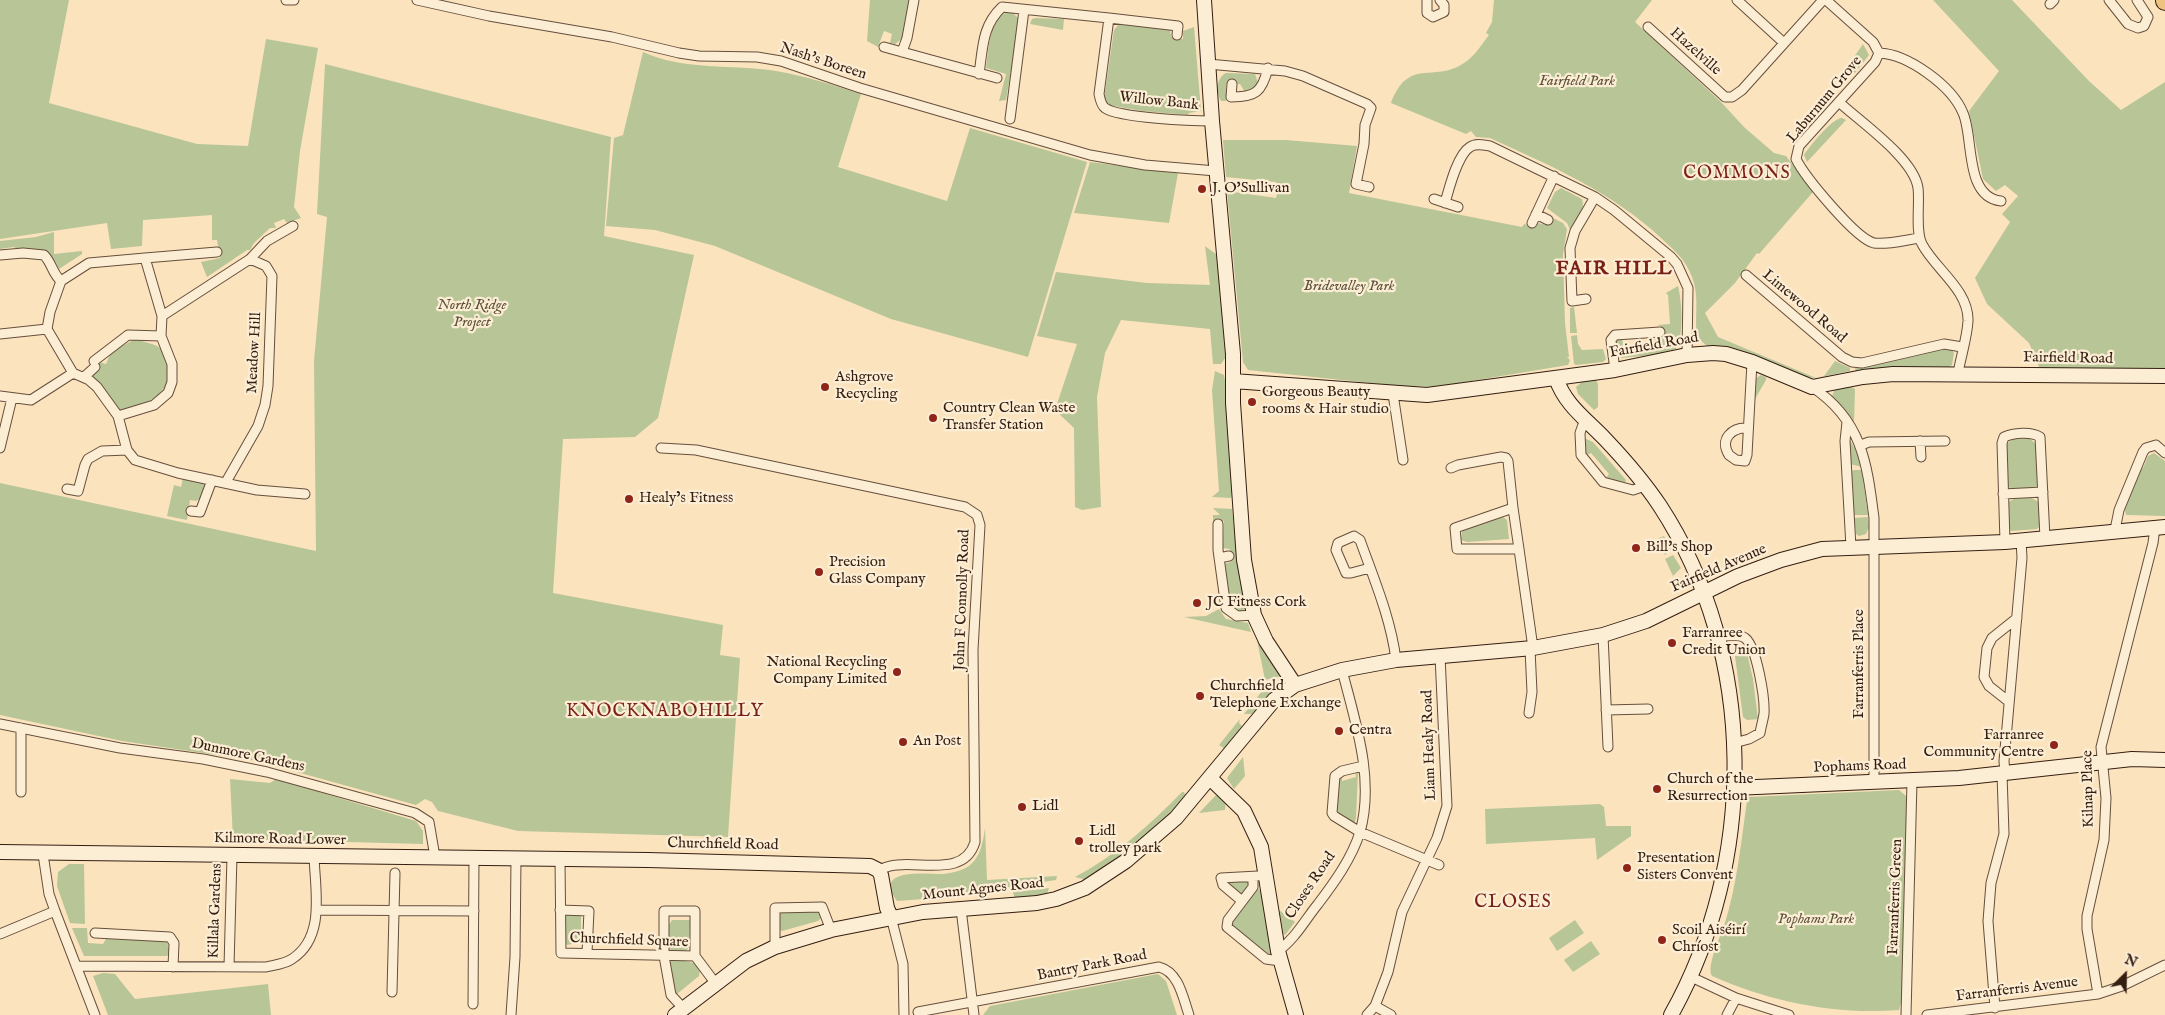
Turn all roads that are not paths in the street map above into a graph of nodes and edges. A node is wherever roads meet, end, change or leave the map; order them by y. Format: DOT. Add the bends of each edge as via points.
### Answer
graph roads {
  1 [pos="286,0"];
  2 [pos="294,0"];
  3 [pos="417,0"];
  4 [pos="914,0"];
  5 [pos="1204,0"];
  6 [pos="1427,0"];
  7 [pos="1440,0"];
  8 [pos="1736,0"];
  9 [pos="1825,0"];
  10 [pos="2109,0"];
  11 [pos="2137,0"];
  12 [pos="1004,3"];
  13 [pos="1024,10"];
  14 [pos="1109,18"];
  15 [pos="1648,27"];
  16 [pos="1177,35"];
  17 [pos="1784,43"];
  18 [pos="884,47"];
  19 [pos="902,52"];
  20 [pos="1879,53"];
  21 [pos="1208,64"];
  22 [pos="1268,68"];
  23 [pos="979,74"];
  24 [pos="997,78"];
  25 [pos="1232,84"];
  26 [pos="1840,103"];
  27 [pos="1010,119"];
  28 [pos="1212,121"];
  29 [pos="1216,171"];
  30 [pos="1554,176"];
  31 [pos="1369,187"];
  32 [pos="1595,197"];
  33 [pos="1434,199"];
  34 [pos="2001,201"];
  35 [pos="1445,203"];
  36 [pos="1458,207"];
  37 [pos="1536,214"];
  38 [pos="1548,220"];
  39 [pos="1532,223"];
  40 [pos="293,226"];
  41 [pos="1920,238"];
  42 [pos="217,252"];
  43 [pos="0,255"];
  44 [pos="145,258"];
  45 [pos="250,259"];
  46 [pos="1746,276"];
  47 [pos="61,281"];
  48 [pos="1586,299"];
  49 [pos="162,316"];
  50 [pos="47,329"];
  51 [pos="1660,332"];
  52 [pos="0,334"];
  53 [pos="161,336"];
  54 [pos="1962,346"];
  55 [pos="1688,355"];
  56 [pos="1752,362"];
  57 [pos="1615,370"];
  58 [pos="73,373"];
  59 [pos="1958,373"];
  60 [pos="2165,376"];
  61 [pos="84,377"];
  62 [pos="1556,378"];
  63 [pos="1233,380"];
  64 [pos="1812,387"];
  65 [pos="1393,394"];
  66 [pos="0,396"];
  67 [pos="12,398"];
  68 [pos="118,416"];
  69 [pos="1585,419"];
  70 [pos="1847,422"];
  71 [pos="1748,428"];
  72 [pos="1945,441"];
  73 [pos="1920,442"];
  74 [pos="1861,445"];
  75 [pos="0,448"];
  76 [pos="661,448"];
  77 [pos="127,450"];
  78 [pos="2165,453"];
  79 [pos="1921,457"];
  80 [pos="1403,460"];
  81 [pos="1451,468"];
  82 [pos="212,480"];
  83 [pos="226,482"];
  84 [pos="1645,486"];
  85 [pos="67,489"];
  86 [pos="2043,492"];
  87 [pos="305,494"];
  88 [pos="2003,494"];
  89 [pos="1513,508"];
  90 [pos="191,511"];
  91 [pos="1218,524"];
  92 [pos="2160,527"];
  93 [pos="2115,530"];
  94 [pos="2045,538"];
  95 [pos="2021,540"];
  96 [pos="2005,542"];
  97 [pos="1874,546"];
  98 [pos="1851,547"];
  99 [pos="1519,550"];
  100 [pos="1229,556"];
  101 [pos="1219,558"];
  102 [pos="1370,568"];
  103 [pos="1702,592"];
  104 [pos="1254,615"];
  105 [pos="2017,618"];
  106 [pos="1603,636"];
  107 [pos="1718,637"];
  108 [pos="1531,648"];
  109 [pos="1440,656"];
  110 [pos="1396,660"];
  111 [pos="1342,670"];
  112 [pos="1295,685"];
  113 [pos="2008,701"];
  114 [pos="1648,709"];
  115 [pos="1606,710"];
  116 [pos="1529,713"];
  117 [pos="0,724"];
  118 [pos="21,728"];
  119 [pos="1734,743"];
  120 [pos="1608,747"];
  121 [pos="2165,760"];
  122 [pos="2102,762"];
  123 [pos="1363,766"];
  124 [pos="2004,774"];
  125 [pos="1210,778"];
  126 [pos="1912,781"];
  127 [pos="1874,782"];
  128 [pos="1734,788"];
  129 [pos="21,792"];
  130 [pos="1360,832"];
  131 [pos="0,852"];
  132 [pos="43,854"];
  133 [pos="232,856"];
  134 [pos="314,856"];
  135 [pos="435,857"];
  136 [pos="474,858"];
  137 [pos="516,858"];
  138 [pos="560,859"];
  139 [pos="1427,859"];
  140 [pos="1439,865"];
  141 [pos="878,870"];
  142 [pos="395,873"];
  143 [pos="1260,876"];
  144 [pos="1242,901"];
  145 [pos="961,908"];
  146 [pos="316,910"];
  147 [pos="560,910"];
  148 [pos="55,911"];
  149 [pos="393,911"];
  150 [pos="474,911"];
  151 [pos="890,917"];
  152 [pos="831,930"];
  153 [pos="94,933"];
  154 [pos="0,934"];
  155 [pos="775,947"];
  156 [pos="587,953"];
  157 [pos="664,956"];
  158 [pos="695,956"];
  159 [pos="1279,956"];
  160 [pos="76,966"];
  161 [pos="173,967"];
  162 [pos="228,967"];
  163 [pos="2164,968"];
  164 [pos="1689,976"];
  165 [pos="716,984"];
  166 [pos="392,992"];
  167 [pos="2098,994"];
  168 [pos="1736,998"];
  169 [pos="973,1003"];
  170 [pos="473,1004"];
  171 [pos="1375,1006"];
  172 [pos="1996,1008"];
  173 [pos="679,1012"];
  174 [pos="918,1012"];
  175 [pos="95,1015"];
  176 [pos="511,1015"];
  177 [pos="904,1015"];
  178 [pos="974,1015"];
  179 [pos="1189,1015"];
  180 [pos="1296,1015"];
  181 [pos="1368,1015"];
  182 [pos="1391,1015"];
  183 [pos="1671,1015"];
  184 [pos="1726,1015"];
  185 [pos="1789,1015"];
  186 [pos="1906,1015"];
  187 [pos="1927,1015"];
  1 -- 2 [label="street"];
  3 -- 29 [label="street, Nash's Boreen" via="489,16 612,36 680,53 757,57 781,62 1090,155 1145,165"];
  4 -- 19 [label="street"];
  5 -- 21 [label="street"];
  6 -- 7 [label="street" via="1427,13 1433,17 1443,13 1444,5"];
  8 -- 17 [label="street"];
  9 -- 17 [label="street"];
  9 -- 20 [label="street" via="1873,42"];
  10 -- 11 [label="street" via="2128,24 2138,28 2144,26 2148,17"];
  12 -- 13 [label="street"];
  12 -- 23 [label="street" via="986,26"];
  13 -- 14 [label="street"];
  13 -- 27 [label="street"];
  14 -- 16 [label="street" via="1178,26"];
  14 -- 28 [label="street, Willow Bank" via="1099,94 1105,108 1189,122"];
  15 -- 17 [label="street, Hazelville" via="1725,97 1732,97 1742,90"];
  18 -- 19 [label="street"];
  19 -- 23 [label="street"];
  20 -- 26 [label="street, Laburnum Grove"];
  20 -- 34 [label="street" via="1889,53 1913,64 1948,92 1964,114 1977,183"];
  21 -- 22 [label="street"];
  21 -- 28 [label="street"];
  22 -- 25 [label="street" via="1259,91 1252,95 1231,97"];
  22 -- 31 [label="street" via="1303,76 1370,106 1364,125 1364,144 1356,184"];
  23 -- 24 [label="street"];
  26 -- 41 [label="street" via="1910,168 1918,187"];
  26 -- 41 [label="street, Laburnum Grove" via="1799,146 1796,154 1799,165 1864,240 1882,244"];
  28 -- 29 [label="street"];
  29 -- 63 [label="street"];
  30 -- 32 [label="street"];
  30 -- 35 [label="street" via="1479,144 1465,153 1452,178"];
  30 -- 37 [label="street"];
  32 -- 48 [label="street" via="1575,232 1570,248 1572,301"];
  32 -- 55 [label="street" via="1677,264 1689,297"];
  33 -- 35 [label="street"];
  35 -- 36 [label="street"];
  37 -- 38 [label="street"];
  37 -- 39 [label="street"];
  40 -- 45 [label="street" via="267,241"];
  41 -- 54 [label="street" via="1966,308 1968,322"];
  42 -- 44 [label="street"];
  43 -- 47 [label="street" via="44,255"];
  44 -- 47 [label="street" via="88,263"];
  44 -- 49 [label="street"];
  45 -- 49 [label="street"];
  45 -- 83 [label="street, Meadow Hill" via="266,266 272,276 266,405 258,426"];
  46 -- 54 [label="street, Limewood Road" via="1852,362 1862,363 1946,344"];
  47 -- 50 [label="street"];
  49 -- 53 [label="street"];
  50 -- 52 [label="street"];
  50 -- 58 [label="street"];
  51 -- 57 [label="street" via="1615,335 1611,340"];
  53 -- 61 [label="street" via="128,335"];
  53 -- 68 [label="street" via="173,367 168,393 154,405"];
  54 -- 59 [label="street"];
  55 -- 56 [label="street, Fairfield Road" via="1721,353"];
  55 -- 57 [label="street, Fairfield Road"];
  56 -- 64 [label="street, Fairfield Road"];
  56 -- 71 [label="street"];
  57 -- 62 [label="street, Fairfield Road"];
  58 -- 61 [label="street"];
  58 -- 67 [label="street" via="31,400"];
  59 -- 60 [label="street, Fairfield Road"];
  59 -- 64 [label="street, Fairfield Road" via="1872,376"];
  61 -- 68 [label="street" via="97,387"];
  62 -- 65 [label="street, Fairfield Road" via="1442,394"];
  62 -- 69 [label="street" via="1566,401"];
  63 -- 65 [label="street, Fairfield Road"];
  63 -- 104 [label="street" via="1244,560"];
  64 -- 70 [label="street, Farranferris Place" via="1830,400"];
  65 -- 80 [label="street"];
  66 -- 67 [label="street"];
  67 -- 75 [label="street"];
  68 -- 77 [label="street"];
  69 -- 84 [label="street"];
  69 -- 84 [label="street" via="1580,433 1581,455 1604,482 1632,490"];
  70 -- 74 [label="street, Farranferris Place"];
  70 -- 98 [label="street"];
  72 -- 73 [label="street"];
  73 -- 74 [label="street" via="1869,442"];
  73 -- 79 [label="street"];
  74 -- 97 [label="street, Farranferris Place" via="1871,492"];
  76 -- 141 [label="street, John F Connolly Road" via="696,450 857,484 965,507 977,515 980,525 974,650 975,842 969,855 958,863 898,864"];
  77 -- 82 [label="street" via="140,462"];
  77 -- 85 [label="street" via="97,453 86,462 78,491"];
  78 -- 93 [label="street" via="2156,445 2143,452 2119,510"];
  81 -- 89 [label="street" via="1506,458"];
  82 -- 83 [label="street"];
  82 -- 90 [label="street" via="200,512"];
  83 -- 87 [label="street" via="261,491"];
  84 -- 103 [label="street" via="1660,506 1692,564"];
  86 -- 88 [label="street"];
  86 -- 88 [label="street" via="2040,436 2010,434 2002,443"];
  86 -- 94 [label="street"];
  88 -- 96 [label="street"];
  89 -- 99 [label="street"];
  89 -- 99 [label="street" via="1455,528 1457,549"];
  91 -- 101 [label="street"];
  92 -- 93 [label="street, Fairfield Avenue"];
  92 -- 122 [label="street, Kilnap Place" via="2153,543 2101,747"];
  93 -- 94 [label="street, Fairfield Avenue"];
  94 -- 95 [label="street, Fairfield Avenue"];
  95 -- 96 [label="street, Fairfield Avenue"];
  95 -- 105 [label="street"];
  96 -- 97 [label="street, Fairfield Avenue"];
  97 -- 98 [label="street, Fairfield Avenue"];
  97 -- 127 [label="street, Farranferris Place"];
  98 -- 103 [label="street, Fairfield Avenue" via="1822,549 1781,560"];
  99 -- 108 [label="street"];
  100 -- 101 [label="street"];
  101 -- 104 [label="street" via="1226,608 1237,616"];
  102 -- 102 [label="street" via="1351,574 1346,572 1336,550 1338,543 1354,536 1359,538"];
  102 -- 110 [label="street" via="1390,625"];
  103 -- 106 [label="street, Fairfield Avenue" via="1646,621"];
  103 -- 107 [label="street"];
  104 -- 112 [label="street" via="1266,641"];
  105 -- 113 [label="street"];
  105 -- 113 [label="street" via="1992,638 1987,648 1984,677 1989,686"];
  106 -- 108 [label="street, Fairfield Avenue"];
  106 -- 115 [label="street"];
  107 -- 119 [label="street" via="1731,705"];
  107 -- 119 [label="street" via="1739,635 1746,639 1752,648 1760,681 1764,714 1760,733"];
  108 -- 109 [label="street, Fairfield Avenue"];
  108 -- 116 [label="street"];
  109 -- 110 [label="street, Fairfield Avenue"];
  109 -- 139 [label="street, Liam Healy Road" via="1447,806 1444,822"];
  110 -- 111 [label="street, Fairfield Avenue"];
  111 -- 112 [label="street, Fairfield Avenue"];
  111 -- 123 [label="street, Closes Road"];
  112 -- 125 [label="street, Mount Agnes Road" via="1263,712"];
  113 -- 124 [label="street"];
  114 -- 115 [label="street"];
  115 -- 120 [label="street"];
  117 -- 118 [label="street, Dunmore Gardens"];
  118 -- 129 [label="street"];
  118 -- 135 [label="street, Dunmore Gardens" via="267,772 415,813 429,822"];
  119 -- 128 [label="street"];
  121 -- 122 [label="street, Pophams Road"];
  122 -- 124 [label="street, Pophams Road"];
  122 -- 167 [label="street, Kilnap Place" via="2106,798 2104,840 2086,930"];
  123 -- 130 [label="street, Closes Road"];
  123 -- 130 [label="street" via="1335,776 1332,813 1340,822"];
  124 -- 126 [label="street, Pophams Road"];
  124 -- 172 [label="street" via="2004,834 1992,883 1988,922"];
  125 -- 143 [label="street" via="1249,818 1261,847"];
  125 -- 145 [label="street, Mount Agnes Road" via="1161,832 1126,861 1085,888 1037,903"];
  126 -- 127 [label="street, Pophams Road"];
  126 -- 186 [label="street, Farranferris Green"];
  127 -- 128 [label="street, Pophams Road"];
  128 -- 164 [label="street" via="1725,867 1707,936"];
  130 -- 139 [label="street"];
  130 -- 159 [label="street, Closes Road" via="1326,893"];
  131 -- 132 [label="street, Kilmore Road Lower"];
  132 -- 133 [label="street, Kilmore Road Lower"];
  132 -- 148 [label="street"];
  133 -- 134 [label="street, Kilmore Road Lower"];
  133 -- 162 [label="street, Killala Gardens"];
  134 -- 135 [label="street, Kilmore Road Lower"];
  134 -- 146 [label="street, Killala Gardens"];
  135 -- 136 [label="street, Kilmore Road Lower"];
  136 -- 137 [label="street, Kilmore Road Lower"];
  136 -- 150 [label="street"];
  137 -- 138 [label="street, Churchfield Road"];
  137 -- 176 [label="street"];
  138 -- 141 [label="street, Churchfield Road" via="804,863 870,866"];
  138 -- 147 [label="street, Churchfield Square"];
  139 -- 140 [label="street"];
  139 -- 171 [label="street, Liam Healy Road" via="1402,912 1388,972"];
  141 -- 151 [label="street"];
  142 -- 149 [label="street"];
  143 -- 144 [label="street"];
  143 -- 144 [label="street" via="1221,878 1222,886"];
  143 -- 159 [label="street"];
  144 -- 159 [label="street" via="1228,920 1228,929 1266,959"];
  145 -- 151 [label="street, Mount Agnes Road"];
  145 -- 169 [label="street"];
  146 -- 149 [label="street"];
  146 -- 162 [label="street, Killala Gardens" via="310,940 292,960 266,967"];
  147 -- 156 [label="street, Churchfield Square" via="561,952"];
  147 -- 156 [label="street" via="589,911"];
  148 -- 154 [label="street"];
  148 -- 160 [label="street"];
  149 -- 150 [label="street"];
  149 -- 166 [label="street"];
  150 -- 170 [label="street"];
  151 -- 152 [label="street, Mount Agnes Road"];
  151 -- 177 [label="street" via="903,964"];
  152 -- 155 [label="street, Mount Agnes Road"];
  152 -- 155 [label="street" via="822,907 775,908"];
  153 -- 161 [label="street" via="170,937 174,943"];
  155 -- 165 [label="street, Mount Agnes Road" via="746,961"];
  156 -- 157 [label="street, Churchfield Square"];
  157 -- 158 [label="street, Churchfield Square"];
  157 -- 158 [label="street" via="664,911 695,911"];
  157 -- 173 [label="street" via="671,995"];
  158 -- 165 [label="street, Churchfield Square"];
  159 -- 180 [label="street"];
  160 -- 161 [label="street, Killala Gardens"];
  160 -- 175 [label="street"];
  161 -- 162 [label="street, Killala Gardens"];
  163 -- 167 [label="street, Farranferris Avenue"];
  164 -- 168 [label="street"];
  164 -- 183 [label="street"];
  165 -- 173 [label="street, Mount Agnes Road"];
  167 -- 172 [label="street, Farranferris Avenue"];
  168 -- 184 [label="street"];
  168 -- 185 [label="street"];
  169 -- 174 [label="street, Bantry Park Road"];
  169 -- 178 [label="street"];
  169 -- 179 [label="street, Bantry Park Road" via="1159,967 1174,977"];
  171 -- 181 [label="street, Liam Healy Road"];
  171 -- 182 [label="street"];
  172 -- 187 [label="street, Farranferris Avenue"];
}
